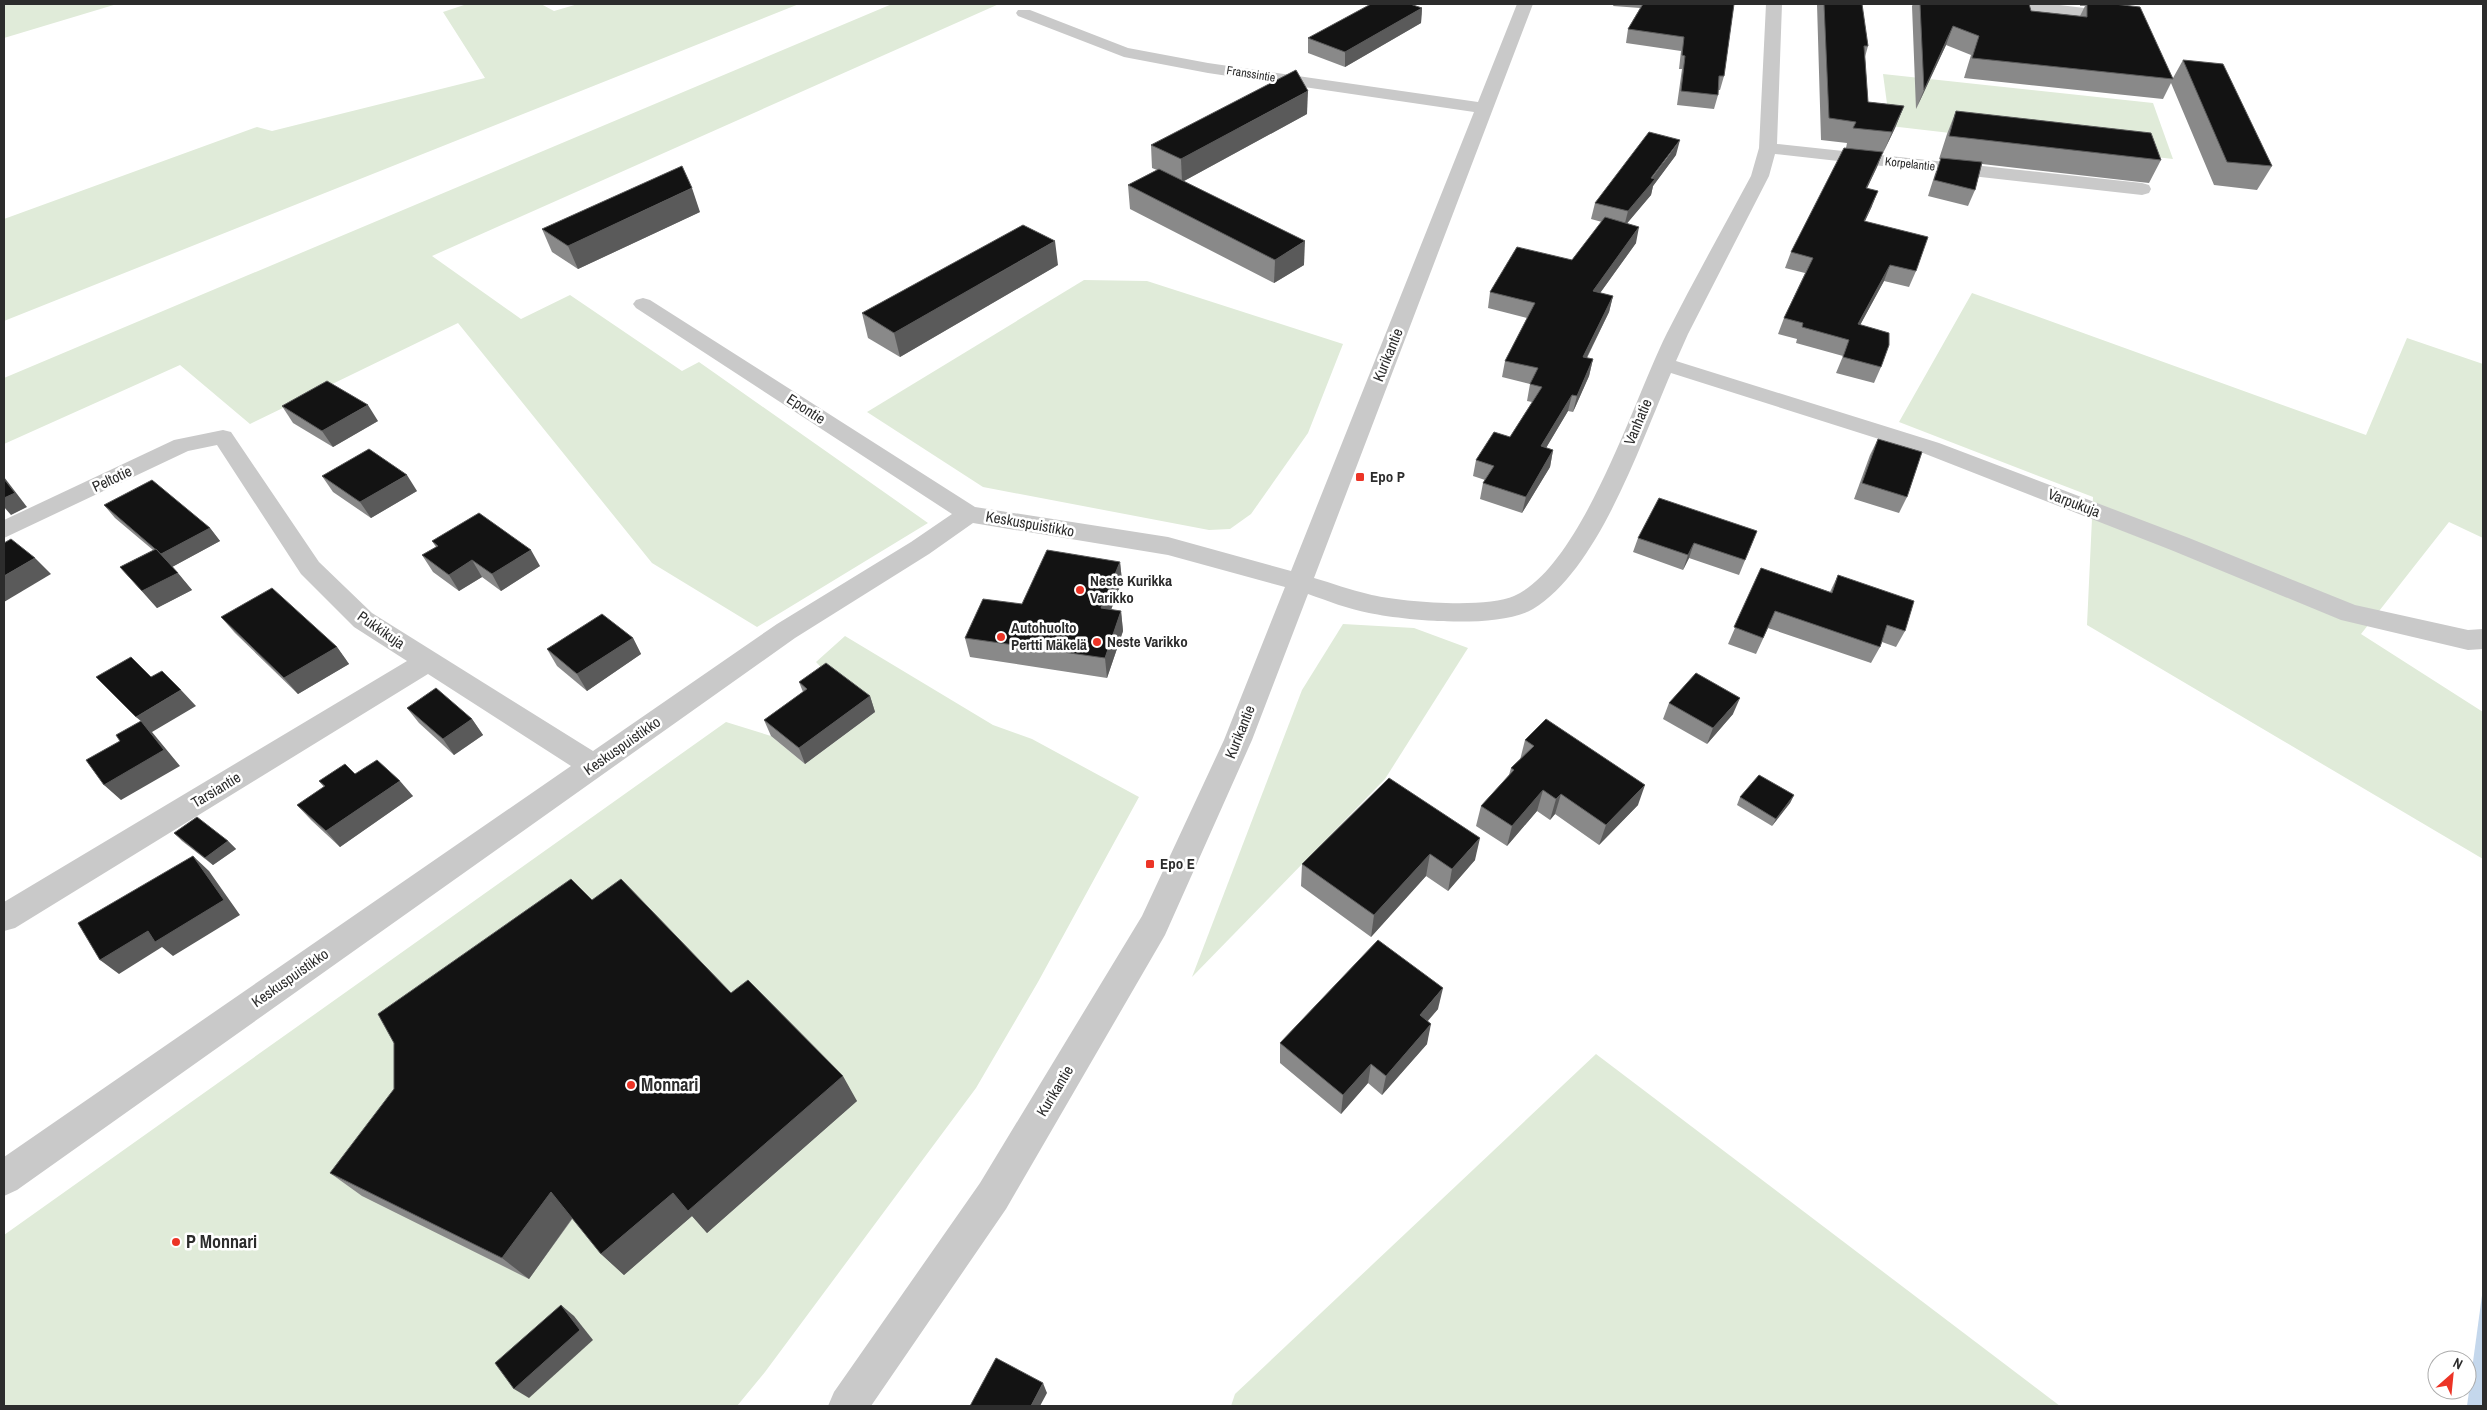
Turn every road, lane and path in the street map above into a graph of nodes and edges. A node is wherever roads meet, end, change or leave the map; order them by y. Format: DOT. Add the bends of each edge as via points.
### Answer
graph roads {
  1 [pos="1525,4"];
  2 [pos="1774,4"];
  3 [pos="2018,4"];
  4 [pos="1024,13"];
  5 [pos="2130,19"];
  6 [pos="1485,108"];
  7 [pos="1768,148"];
  8 [pos="2142,189"];
  9 [pos="643,304"];
  10 [pos="1664,364"];
  11 [pos="223,437"];
  12 [pos="969,514"];
  13 [pos="4,530"];
  14 [pos="1298,582"];
  15 [pos="2483,639"];
  16 [pos="428,661"];
  17 [pos="594,766"];
  18 [pos="4,918"];
  19 [pos="4,1178"];
  20 [pos="848,1406"];
  1 -- 6 [label="street, Kurikantie"];
  2 -- 7 [label="street, Vanhatie"];
  3 -- 5 [label="street"];
  4 -- 6 [label="street, Franssintie" via="1124,52 1208,68"];
  6 -- 14 [label="street, Kurikantie"];
  7 -- 8 [label="street, Korpelantie"];
  7 -- 10 [label="street, Vanhatie" via="1760,176"];
  9 -- 12 [label="street, Epontie"];
  10 -- 14 [label="street, Vanhatie" via="1618,470 1582,542 1551,582 1523,603 1488,613 1434,611 1369,604"];
  10 -- 15 [label="street, Varpukuja" via="1930,448 2350,613 2468,640"];
  11 -- 13 [label="street, Peltotie" via="182,445"];
  11 -- 16 [label="street, Pukkikuja" via="310,568 363,620"];
  12 -- 14 [label="street, Keskuspuistikko" via="1168,546"];
  12 -- 17 [label="street, Keskuspuistikko" via="786,631"];
  14 -- 20 [label="street, Kurikantie" via="1238,740 1154,925 993,1196"];
  16 -- 17 [label="street, Pukkikuja"];
  16 -- 18 [label="street, Tarsiantie"];
  17 -- 19 [label="street, Keskuspuistikko"];
}
